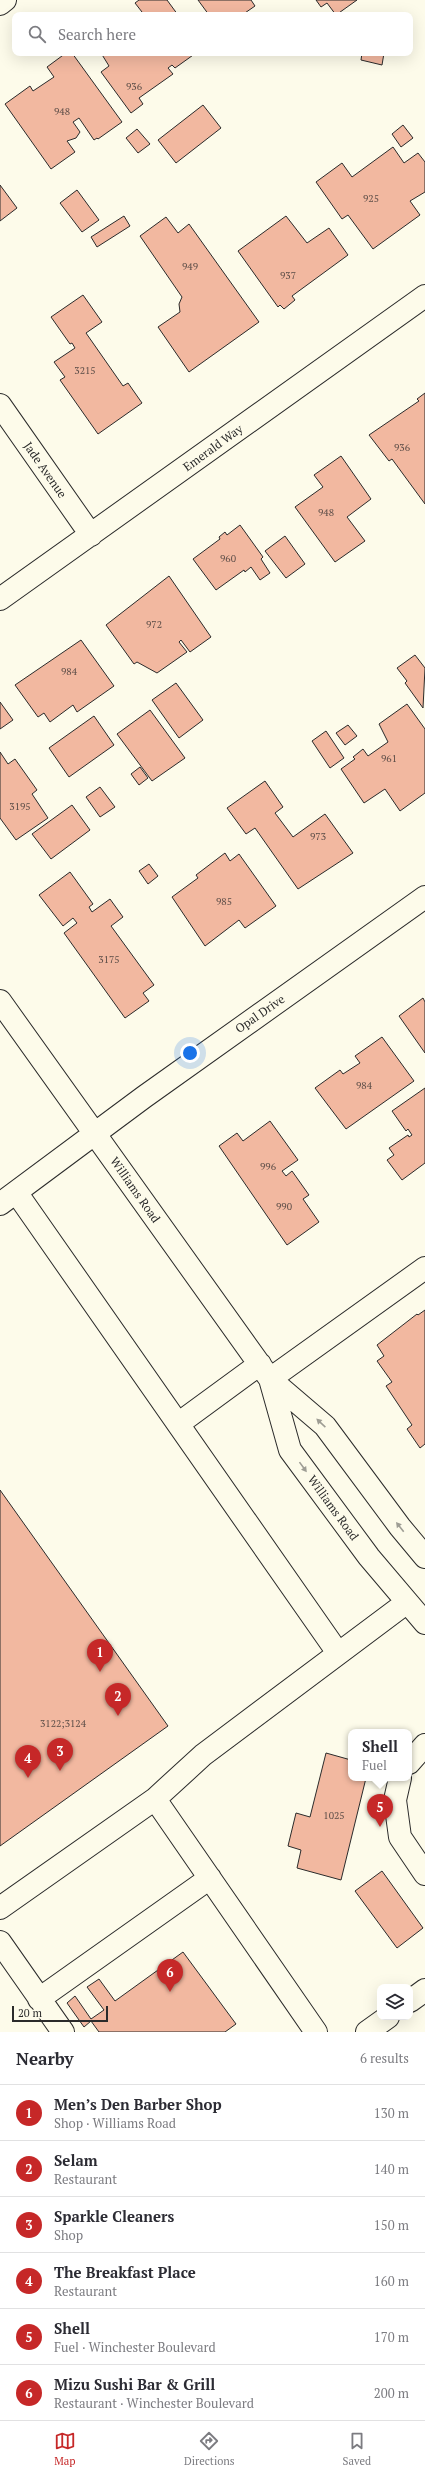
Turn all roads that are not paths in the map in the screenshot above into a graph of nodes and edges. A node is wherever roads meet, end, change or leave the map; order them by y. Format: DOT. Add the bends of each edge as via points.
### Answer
graph roads {
  1 [pos="5,0"];
  2 [pos="0,4"];
  3 [pos="425,296"];
  4 [pos="0,405"];
  5 [pos="91,535"];
  6 [pos="0,599"];
  7 [pos="425,897"];
  8 [pos="0,1001"];
  9 [pos="96,1134"];
  10 [pos="8,1198"];
  11 [pos="425,1268"];
  12 [pos="265,1371"];
  13 [pos="178,1424"];
  14 [pos="425,1557"];
  15 [pos="406,1603"];
  16 [pos="425,1623"];
  17 [pos="338,1653"];
  18 [pos="425,1745"];
  19 [pos="412,1760"];
  20 [pos="399,1781"];
  21 [pos="155,1799"];
  22 [pos="425,1874"];
  23 [pos="210,1878"];
  24 [pos="0,1908"];
  25 [pos="0,1942"];
  26 [pos="425,1990"];
  27 [pos="39,1999"];
  28 [pos="413,1999"];
  29 [pos="384,2020"];
  30 [pos="62,2032"];
  31 [pos="316,2032"];
  32 [pos="367,2032"];
  1 -- 2 [label="street"];
  3 -- 5 [label="street, Emerald Way"];
  4 -- 5 [label="street, Jade Avenue"];
  5 -- 6 [label="street, Emerald Way"];
  7 -- 9 [label="street, Opal Drive"];
  8 -- 9 [label="street, Williams Road"];
  9 -- 10 [label="street, Opal Drive"];
  9 -- 12 [label="street, Williams Road"];
  10 -- 13 [label="street"];
  11 -- 12 [label="street"];
  12 -- 13 [label="street"];
  14 -- 12 [label="street, Williams Road, one-way" via="325,1426"];
  12 -- 15 [label="street, Williams Road, one-way" via="290,1450"];
  13 -- 17 [label="street"];
  15 -- 16 [label="street, Williams Road"];
  15 -- 17 [label="street"];
  17 -- 21 [label="street" via="203,1755"];
  18 -- 19 [label="street"];
  20 -- 22 [label="street" via="394,1800 400,1837"];
  21 -- 23 [label="street"];
  21 -- 24 [label="street"];
  23 -- 27 [label="street"];
  23 -- 31 [label="street"];
  25 -- 27 [label="street"];
  26 -- 28 [label="street"];
  27 -- 30 [label="street"];
  29 -- 32 [label="street"];
}
